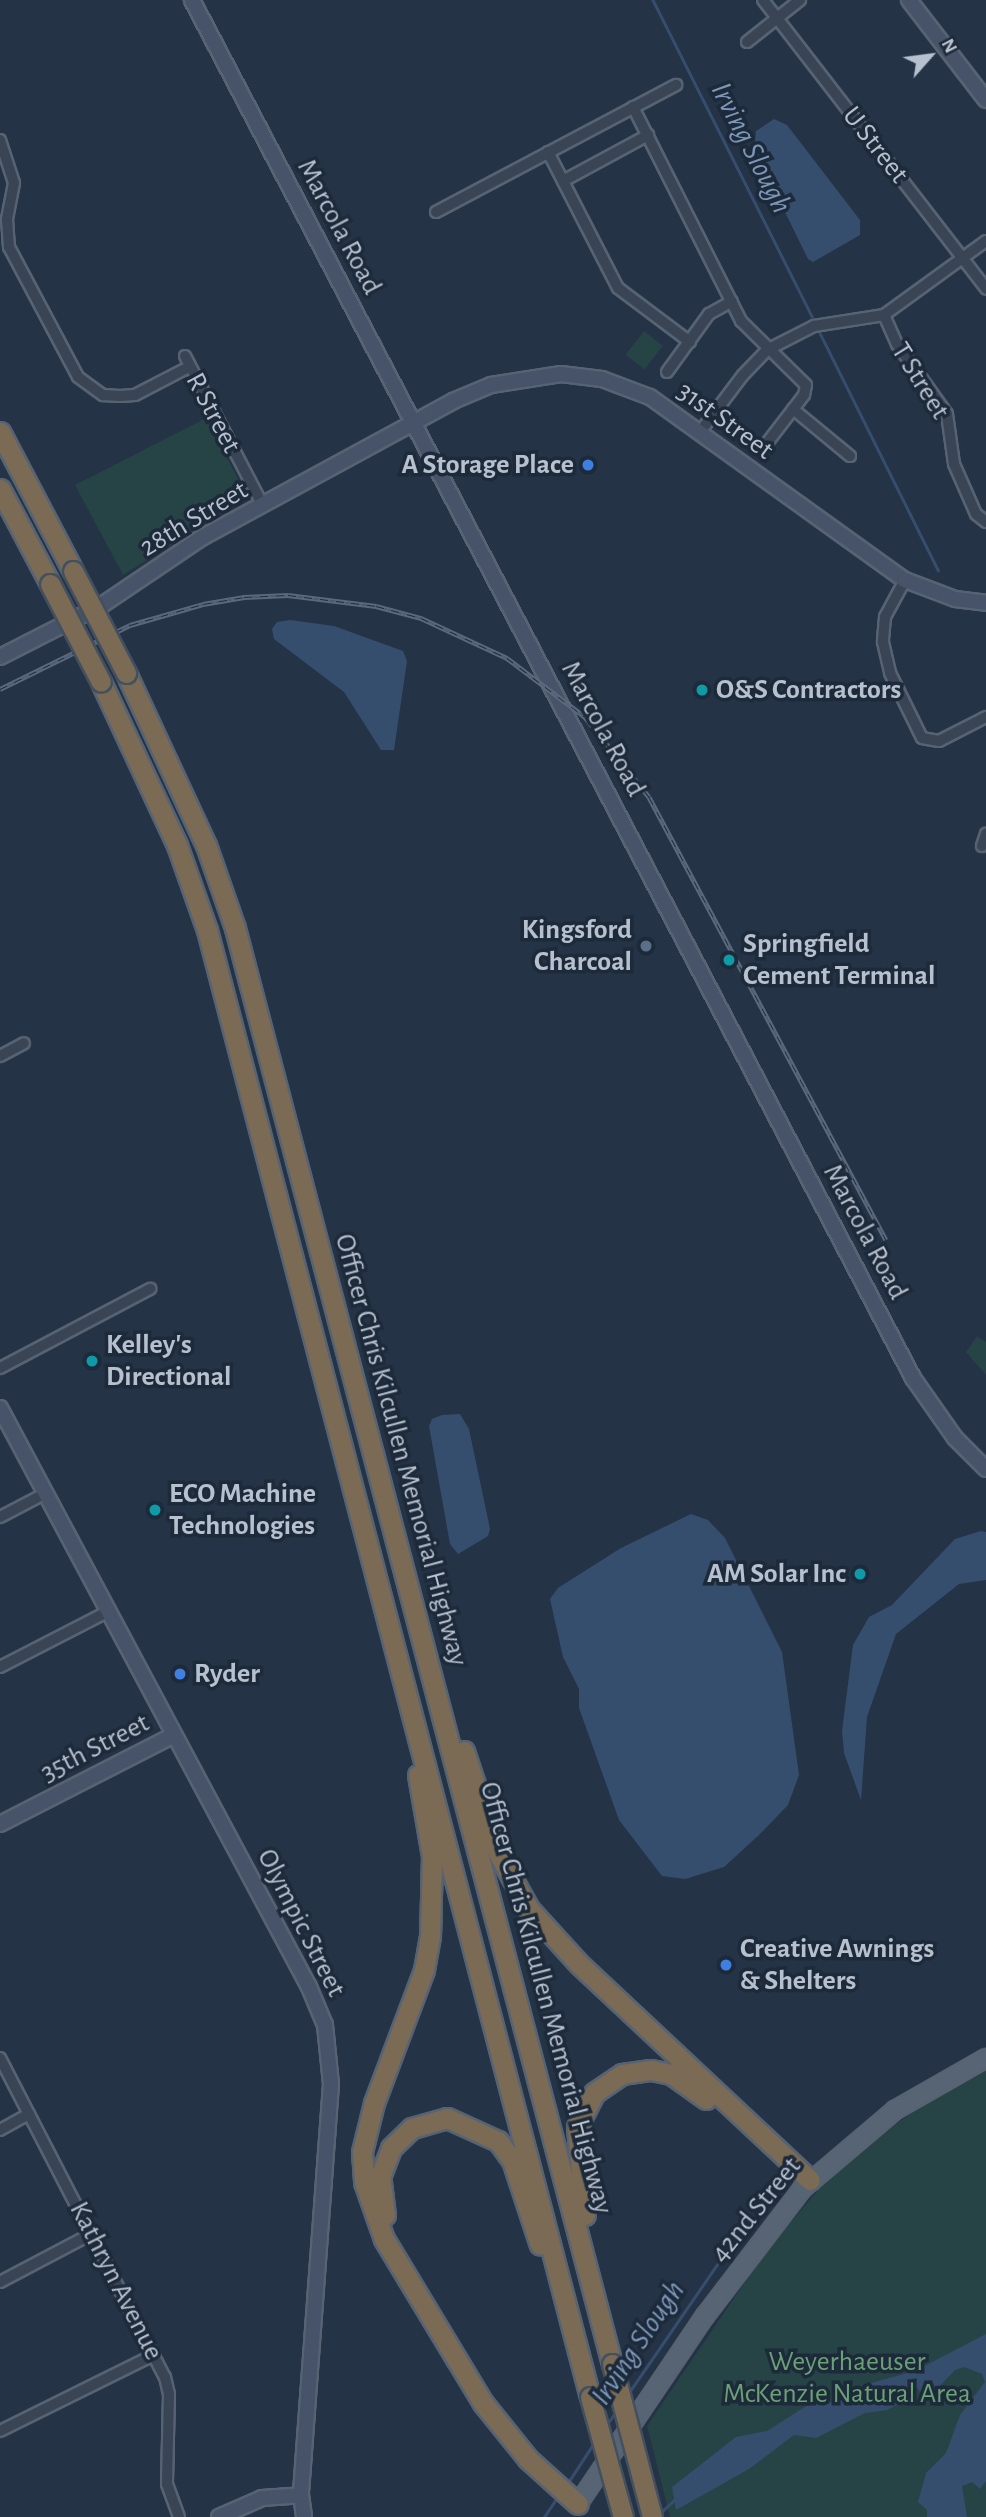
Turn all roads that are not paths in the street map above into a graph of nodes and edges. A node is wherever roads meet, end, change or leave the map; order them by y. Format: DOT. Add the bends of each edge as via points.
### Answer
graph roads {
  1 [pos="192,0"];
  2 [pos="763,0"];
  3 [pos="800,0"];
  4 [pos="909,0"];
  5 [pos="777,18"];
  6 [pos="747,42"];
  7 [pos="676,85"];
  8 [pos="986,100"];
  9 [pos="633,107"];
  10 [pos="648,135"];
  11 [pos="0,139"];
  12 [pos="548,152"];
  13 [pos="563,181"];
  14 [pos="436,212"];
  15 [pos="986,241"];
  16 [pos="963,260"];
  17 [pos="986,289"];
  18 [pos="732,302"];
  19 [pos="884,315"];
  20 [pos="690,342"];
  21 [pos="768,350"];
  22 [pos="667,372"];
  23 [pos="793,409"];
  24 [pos="414,422"];
  25 [pos="0,432"];
  26 [pos="700,432"];
  27 [pos="764,447"];
  28 [pos="850,456"];
  29 [pos="0,489"];
  30 [pos="262,506"];
  31 [pos="986,522"];
  32 [pos="905,580"];
  33 [pos="986,603"];
  34 [pos="0,657"];
  35 [pos="986,717"];
  36 [pos="986,834"];
  37 [pos="982,846"];
  38 [pos="24,1043"];
  39 [pos="0,1056"];
  40 [pos="150,1289"];
  41 [pos="0,1368"];
  42 [pos="0,1408"];
  43 [pos="986,1469"];
  44 [pos="46,1493"];
  45 [pos="0,1517"];
  46 [pos="412,1602"];
  47 [pos="108,1611"];
  48 [pos="396,1646"];
  49 [pos="0,1667"];
  50 [pos="174,1735"];
  51 [pos="0,1824"];
  52 [pos="0,2058"];
  53 [pos="986,2058"];
  54 [pos="29,2114"];
  55 [pos="0,2130"];
  56 [pos="806,2185"];
  57 [pos="91,2234"];
  58 [pos="402,2266"];
  59 [pos="0,2282"];
  60 [pos="597,2302"];
  61 [pos="154,2354"];
  62 [pos="581,2364"];
  63 [pos="0,2431"];
  64 [pos="301,2495"];
  65 [pos="574,2510"];
  66 [pos="179,2517"];
  67 [pos="219,2517"];
  68 [pos="304,2517"];
  69 [pos="623,2517"];
  70 [pos="652,2517"];
  1 -- 24 [label="main road, Marcola Road"];
  2 -- 5 [label="street, U Street"];
  3 -- 5 [label="street"];
  4 -- 8 [label="main road"];
  5 -- 6 [label="street"];
  5 -- 16 [label="street, U Street"];
  7 -- 9 [label="street"];
  9 -- 10 [label="street"];
  9 -- 12 [label="street"];
  10 -- 13 [label="street"];
  10 -- 18 [label="street"];
  11 -- 30 [label="street, R Street" via="13,183 7,219 9,247 78,377 103,395 135,395 187,362"];
  12 -- 13 [label="street"];
  12 -- 14 [label="street"];
  13 -- 20 [label="street" via="618,288"];
  15 -- 16 [label="street"];
  16 -- 17 [label="street, U Street"];
  16 -- 19 [label="street"];
  18 -- 20 [label="street" via="709,314"];
  18 -- 21 [label="street" via="741,321"];
  19 -- 21 [label="street" via="814,326"];
  19 -- 31 [label="street, T Street" via="897,344 947,414 954,464 976,514"];
  20 -- 22 [label="street"];
  21 -- 23 [label="street" via="806,386"];
  21 -- 26 [label="street" via="743,374"];
  23 -- 27 [label="street"];
  23 -- 28 [label="street"];
  24 -- 26 [label="main road, 31st Street" via="491,385 561,374 603,379 650,397"];
  24 -- 30 [label="main road, 28th Street"];
  24 -- 43 [label="main road, Marcola Road" via="913,1378 955,1438"];
  25 -- 46 [label="highway, Officer Chris Kilcullen Memorial Highway, bridge" via="126,673 200,832 235,928"];
  26 -- 32 [label="main road, 31st Street"];
  29 -- 48 [label="highway, Officer Chris Kilcullen Memorial Highway, bridge" via="101,682 177,845 207,930"];
  30 -- 34 [label="main road, 28th Street" via="191,544 102,605"];
  32 -- 33 [label="main road, 31st Street" via="955,599"];
  32 -- 35 [label="street" via="885,617 883,642 902,698 927,742 939,741"];
  36 -- 37 [label="street"];
  38 -- 39 [label="street"];
  40 -- 41 [label="street"];
  42 -- 44 [label="main road, Olympic Street"];
  44 -- 45 [label="street"];
  44 -- 47 [label="main road, Olympic Street"];
  46 -- 56 [label="highway" via="498,1853 529,1909 579,1964"];
  46 -- 60 [label="highway, Officer Chris Kilcullen Memorial Highway"];
  47 -- 49 [label="street"];
  47 -- 50 [label="main road, Olympic Street"];
  48 -- 58 [label="highway" via="432,1856 433,1904 424,1970 374,2103 362,2152 373,2216"];
  48 -- 62 [label="highway, Officer Chris Kilcullen Memorial Highway"];
  50 -- 51 [label="main road, 35th Street"];
  50 -- 64 [label="main road, Olympic Street" via="309,1987 330,2046"];
  52 -- 54 [label="street, Kathryn Avenue"];
  53 -- 56 [label="main road, 42nd Street" via="895,2110"];
  54 -- 55 [label="street"];
  54 -- 57 [label="street, Kathryn Avenue"];
  56 -- 60 [label="highway" via="691,2085 652,2070 608,2081 594,2093 577,2127 576,2153"];
  56 -- 65 [label="main road, 42nd Street" via="705,2316"];
  57 -- 59 [label="street"];
  57 -- 61 [label="street, Kathryn Avenue"];
  58 -- 62 [label="highway" via="380,2195 384,2162 412,2128 431,2120 447,2118 475,2126 498,2141 512,2160"];
  58 -- 65 [label="highway" via="504,2432"];
  60 -- 70 [label="highway, Officer Chris Kilcullen Memorial Highway, bridge"];
  61 -- 63 [label="street"];
  61 -- 66 [label="street, Kathryn Avenue" via="169,2394 167,2484"];
  62 -- 69 [label="highway, Officer Chris Kilcullen Memorial Highway, bridge"];
  64 -- 67 [label="main road" via="262,2498"];
  64 -- 68 [label="main road, Olympic Street"];
}
